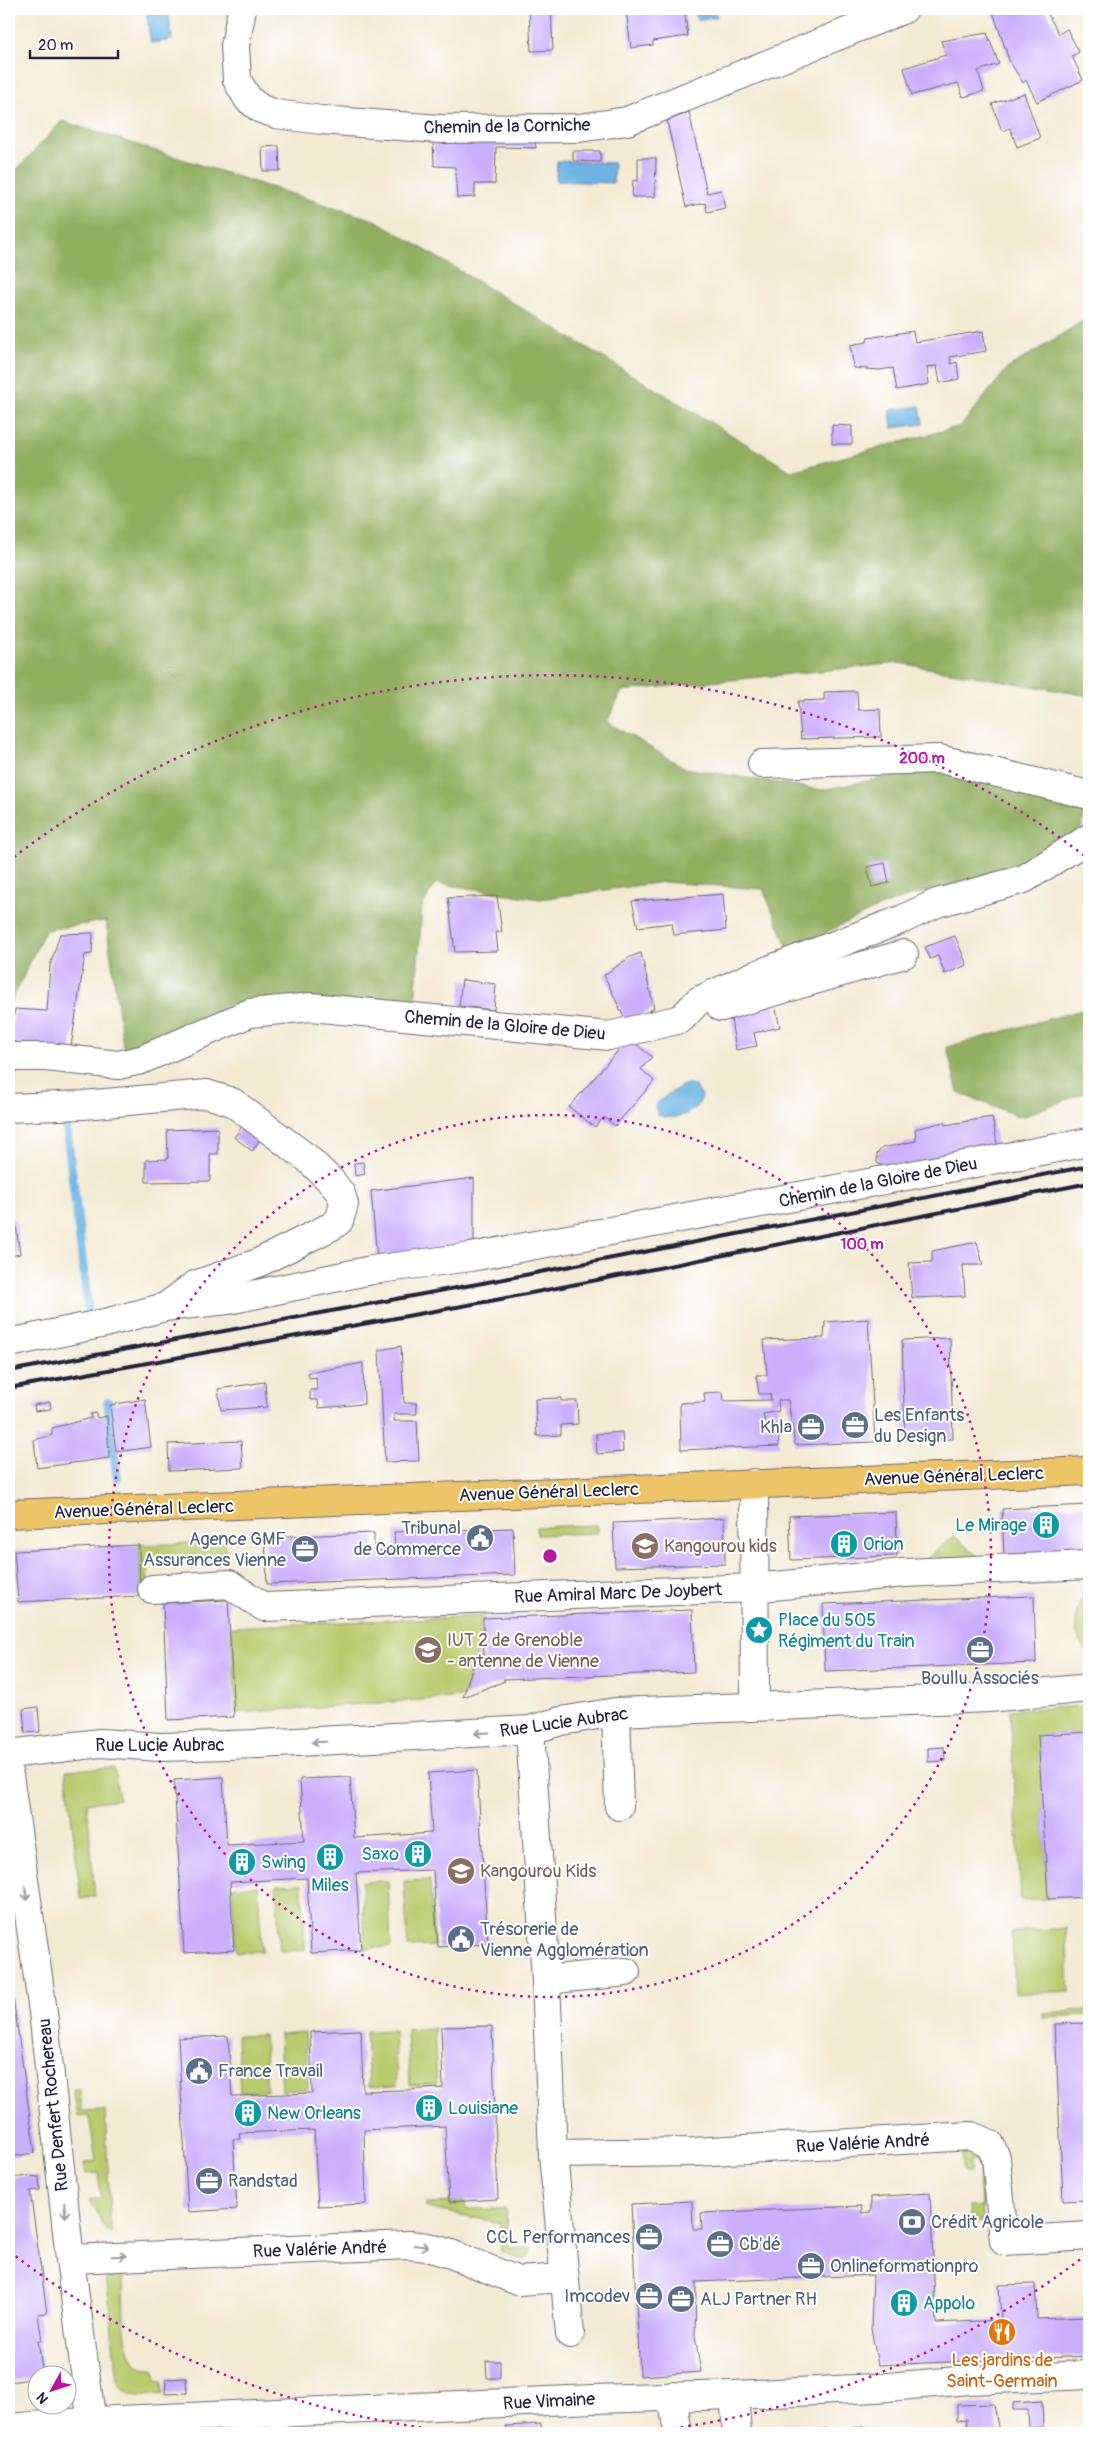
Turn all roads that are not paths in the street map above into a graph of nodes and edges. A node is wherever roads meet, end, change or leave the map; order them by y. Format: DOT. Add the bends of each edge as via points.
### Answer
graph roads {
  1 [pos="242,9"];
  2 [pos="904,9"];
  3 [pos="762,764"];
  4 [pos="1089,795"];
  5 [pos="1089,838"];
  6 [pos="904,954"];
  7 [pos="681,1019"];
  8 [pos="9,1057"];
  9 [pos="9,1108"];
  10 [pos="1089,1142"];
  11 [pos="165,1307"];
  12 [pos="9,1343"];
  13 [pos="1089,1472"];
  14 [pos="754,1483"];
  15 [pos="9,1514"];
  16 [pos="1089,1565"];
  17 [pos="152,1588"];
  18 [pos="754,1588"];
  19 [pos="1089,1688"];
  20 [pos="755,1706"];
  21 [pos="616,1712"];
  22 [pos="530,1730"];
  23 [pos="9,1754"];
  24 [pos="9,1775"];
  25 [pos="619,1806"];
  26 [pos="626,1972"];
  27 [pos="546,1980"];
  28 [pos="553,2154"];
  29 [pos="1088,2238"];
  30 [pos="70,2259"];
  31 [pos="564,2278"];
  32 [pos="570,2334"];
  33 [pos="1089,2375"];
  34 [pos="734,2395"];
  35 [pos="672,2396"];
  36 [pos="376,2422"];
  37 [pos="232,2424"];
  38 [pos="98,2427"];
  39 [pos="9,2428"];
  40 [pos="678,2433"];
  41 [pos="737,2433"];
  1 -- 2 [label="street, Chemin de la Corniche" via="235,46 237,80 248,99 261,109 322,120 439,129 580,128 627,121"];
  3 -- 4 [label="street" via="940,759"];
  5 -- 7 [label="street" via="1024,879 937,903 753,976 698,1001"];
  6 -- 7 [label="street, Chemin de la Gloire de Dieu"];
  7 -- 8 [label="street, Chemin de la Gloire de Dieu" via="609,1036 311,1006 250,1013 141,1060 118,1065 47,1056"];
  9 -- 11 [label="street, Chemin de la Gloire de Dieu" via="207,1094 232,1102 247,1113 306,1158 341,1194 344,1212 332,1226 258,1263 195,1285"];
  10 -- 11 [label="street, Chemin de la Gloire de Dieu" via="480,1256 372,1270 228,1300"];
  11 -- 12 [label="street, Chemin de la Gloire de Dieu"];
  13 -- 14 [label="main road, Avenue Général Leclerc"];
  14 -- 15 [label="main road, Avenue Général Leclerc"];
  14 -- 18 [label="street"];
  16 -- 18 [label="street, Rue Amiral Marc De Joybert" via="904,1574"];
  17 -- 18 [label="street, Rue Amiral Marc De Joybert" via="229,1584 264,1607"];
  18 -- 20 [label="street"];
  19 -- 20 [label="street, Rue Lucie Aubrac" via="989,1698"];
  20 -- 21 [label="street, Rue Lucie Aubrac"];
  21 -- 22 [label="street, Rue Lucie Aubrac" via="560,1721"];
  21 -- 25 [label="street"];
  22 -- 23 [label="street, Rue Lucie Aubrac, one-way" via="161,1747 127,1737 100,1743 55,1741"];
  22 -- 27 [label="street"];
  24 -- 30 [label="street, Rue Denfert Rochereau, one-way" via="43,2012"];
  26 -- 27 [label="street"];
  27 -- 28 [label="street"];
  28 -- 29 [label="street, Rue Valérie André" via="694,2152 971,2136 990,2144 996,2158 1004,2241"];
  28 -- 31 [label="street"];
  30 -- 31 [label="street, Rue Valérie André, one-way" via="409,2245 426,2246 451,2254 518,2281"];
  30 -- 38 [label="street, Rue Denfert Rochereau" via="90,2409"];
  31 -- 32 [label="street"];
  33 -- 34 [label="street, Rue Vimaine"];
  34 -- 35 [label="street, Rue Vimaine"];
  34 -- 41 [label="street"];
  35 -- 36 [label="street, Rue Vimaine"];
  35 -- 40 [label="street"];
  36 -- 37 [label="street, Rue Vimaine"];
  37 -- 38 [label="street, Rue Vimaine"];
  38 -- 39 [label="street, Rue Vimaine"];
}
